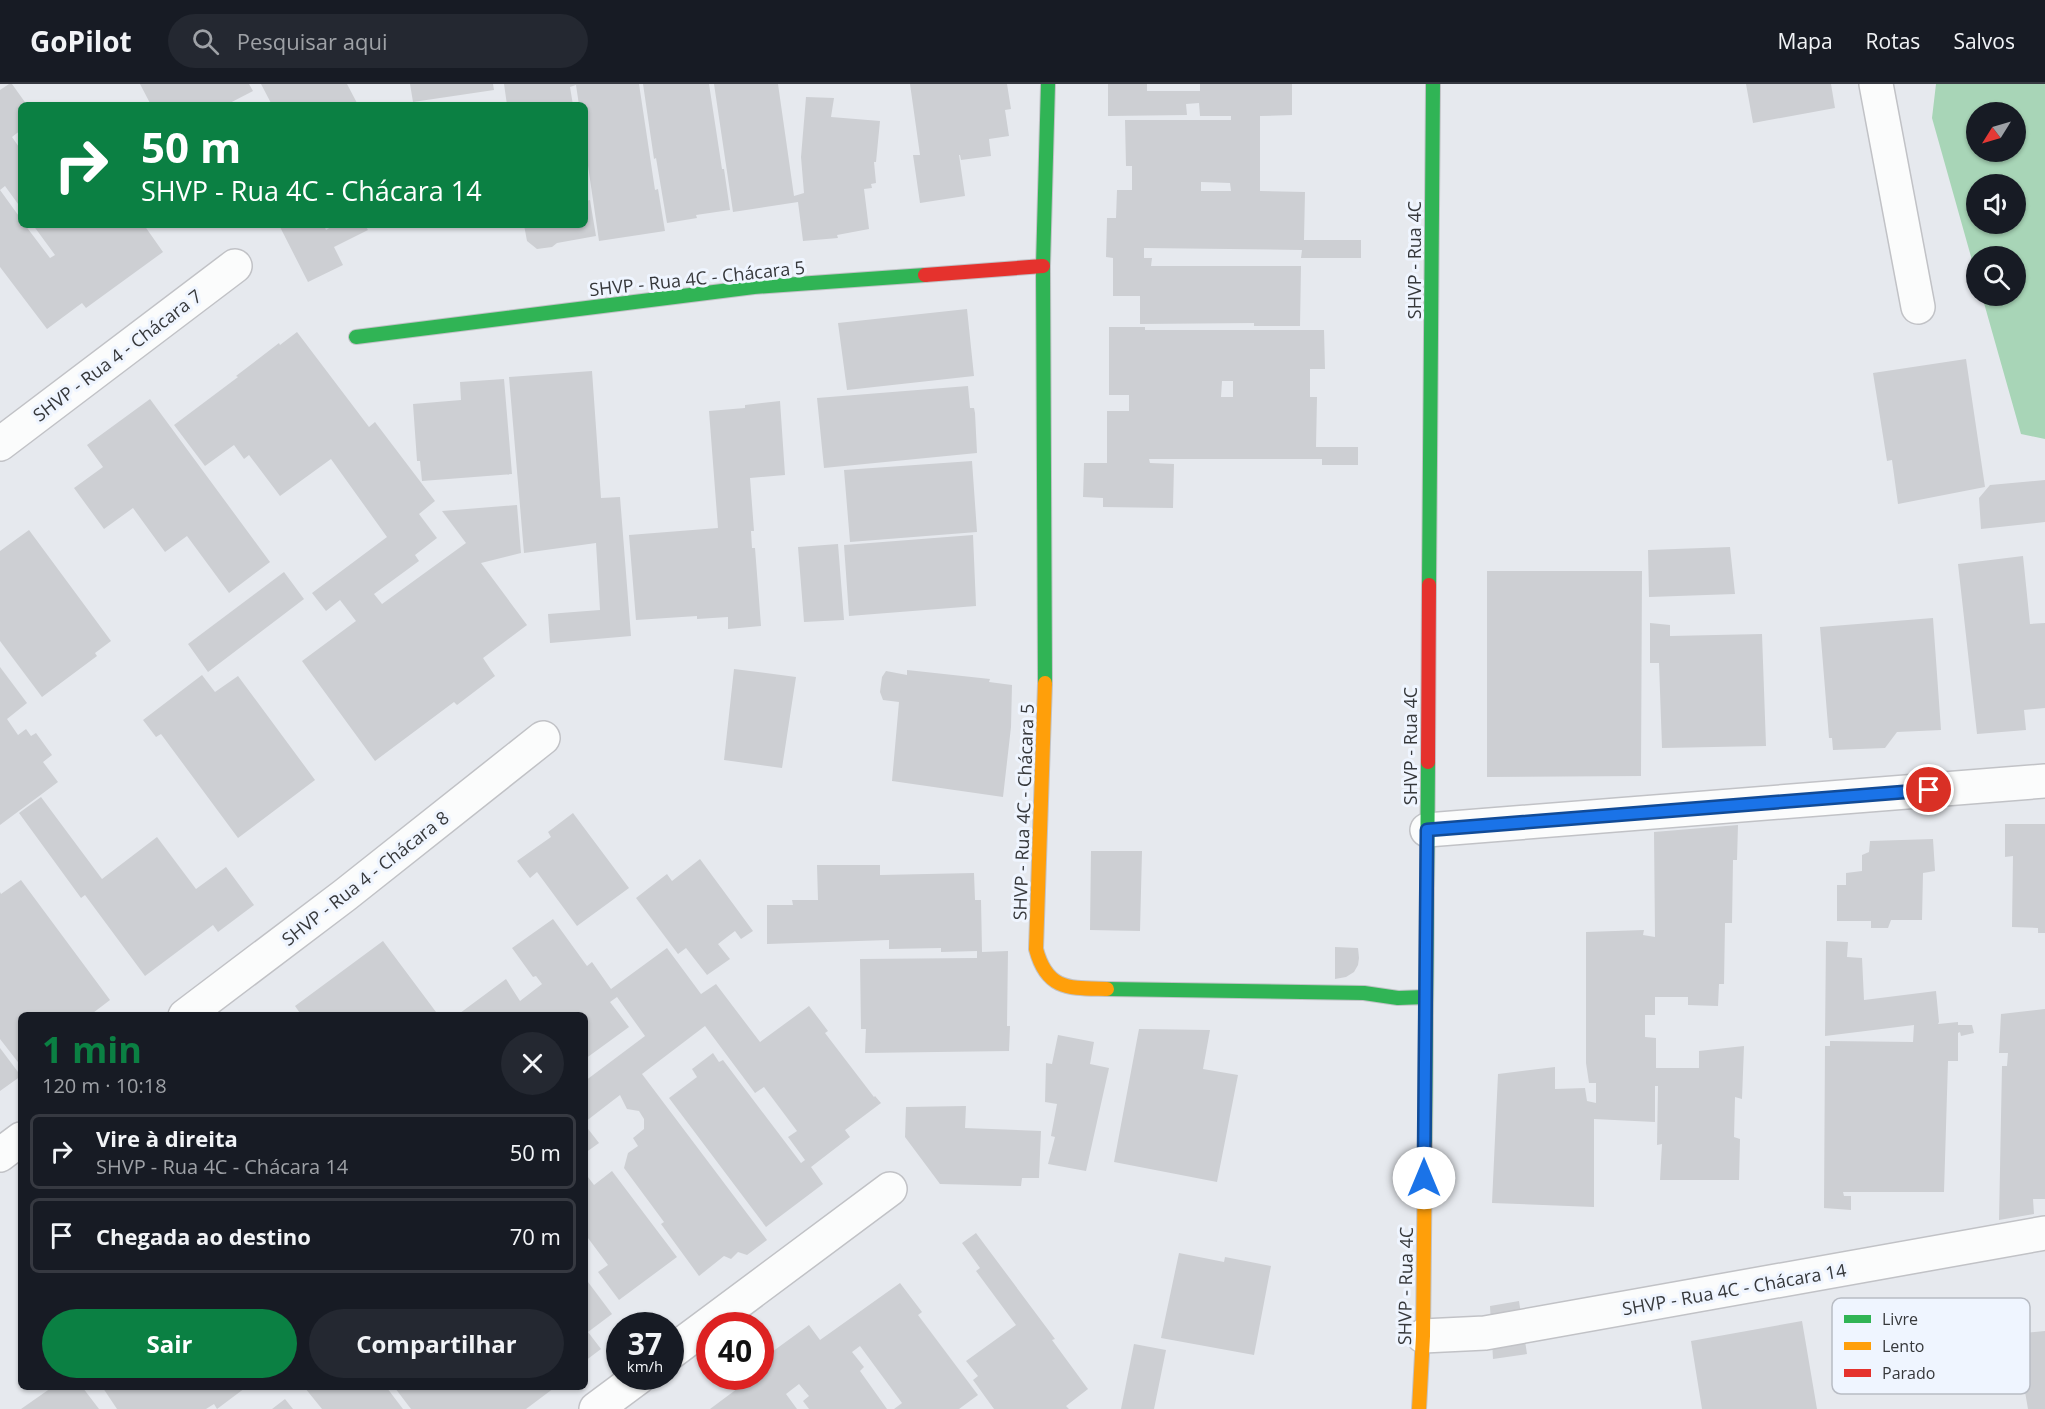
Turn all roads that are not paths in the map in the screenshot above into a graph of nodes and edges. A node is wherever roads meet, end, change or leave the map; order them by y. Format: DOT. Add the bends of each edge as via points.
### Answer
graph roads {
  1 [pos="1048,84"];
  2 [pos="1433,84"];
  3 [pos="1876,84"];
  4 [pos="235,266"];
  5 [pos="1043,266"];
  6 [pos="1918,307"];
  7 [pos="356,337"];
  8 [pos="0,444"];
  9 [pos="543,738"];
  10 [pos="2045,781"];
  11 [pos="1427,830"];
  12 [pos="1425,997"];
  13 [pos="190,1012"];
  14 [pos="18,1141"];
  15 [pos="0,1155"];
  16 [pos="890,1189"];
  17 [pos="2045,1233"];
  18 [pos="1423,1336"];
  19 [pos="684,1343"];
  20 [pos="622,1390"];
  21 [pos="596,1409"];
  22 [pos="1419,1409"];
  1 -- 5 [label="street, SHVP - Rua 4C - Chácara 5"];
  2 -- 11 [label="street, SHVP - Rua 4C"];
  3 -- 6 [label="street"];
  4 -- 8 [label="street, SHVP - Rua 4 - Chácara 7"];
  5 -- 7 [label="street, SHVP - Rua 4C - Chácara 5" via="754,287"];
  5 -- 12 [label="street, SHVP - Rua 4C - Chácara 5" via="1046,644 1036,949 1040,965 1052,981 1076,988"];
  9 -- 13 [label="street, SHVP - Rua 4 - Chácara 8"];
  10 -- 11 [label="street"];
  11 -- 12 [label="street, SHVP - Rua 4C"];
  12 -- 18 [label="street, SHVP - Rua 4C"];
  14 -- 15 [label="street"];
  16 -- 19 [label="street"];
  17 -- 18 [label="street, SHVP - Rua 4C - Chácara 14" via="1485,1333"];
  18 -- 22 [label="street, SHVP - Rua 4C"];
  20 -- 21 [label="street"];
}
